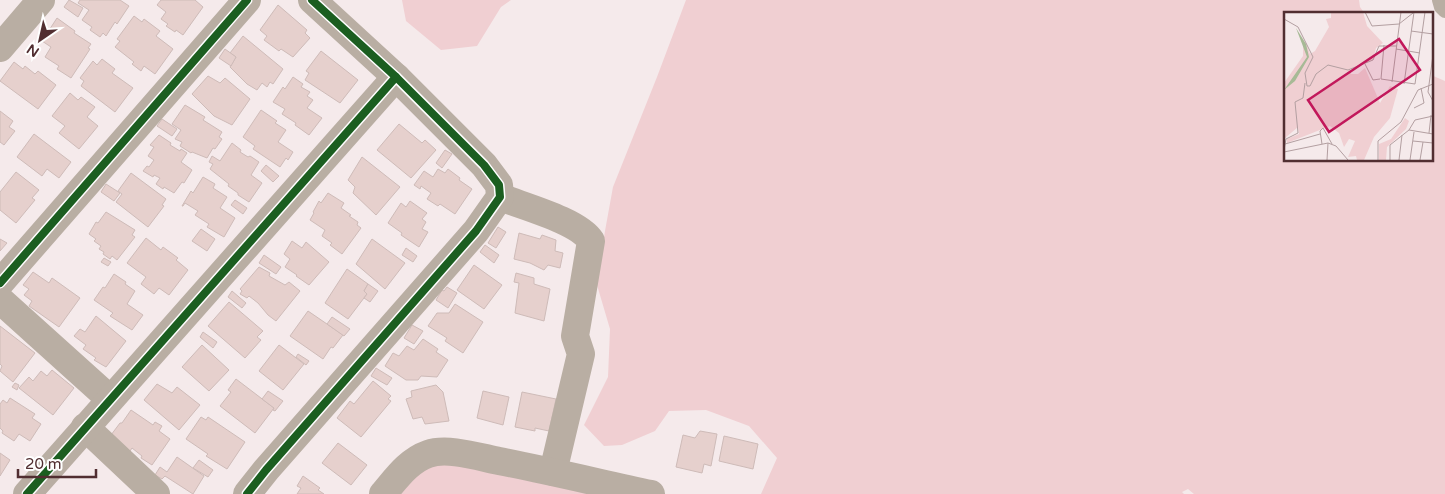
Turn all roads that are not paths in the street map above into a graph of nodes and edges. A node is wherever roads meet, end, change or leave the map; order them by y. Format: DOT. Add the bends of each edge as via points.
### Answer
graph roads {
  1 [pos="41,0"];
  2 [pos="247,0"];
  3 [pos="312,0"];
  4 [pos="1439,0"];
  5 [pos="1445,11"];
  6 [pos="4,36"];
  7 [pos="396,76"];
  8 [pos="500,197"];
  9 [pos="0,283"];
  10 [pos="0,300"];
  11 [pos="110,399"];
  12 [pos="84,427"];
  13 [pos="553,472"];
  14 [pos="27,494"];
  15 [pos="156,494"];
  16 [pos="247,494"];
  17 [pos="383,494"];
  18 [pos="651,494"];
  1 -- 6 [label="street"];
  2 -- 9 [label="street"];
  3 -- 7 [label="street"];
  4 -- 5 [label="lane"];
  7 -- 8 [label="street" via="484,165 499,186"];
  7 -- 11 [label="street"];
  8 -- 13 [label="street" via="580,229 591,241 575,336 581,354"];
  8 -- 16 [label="street" via="476,231"];
  10 -- 11 [label="street"];
  11 -- 12 [label="street"];
  12 -- 14 [label="street"];
  12 -- 15 [label="street"];
  13 -- 17 [label="street" via="441,451 414,461"];
  13 -- 18 [label="street"];
}
